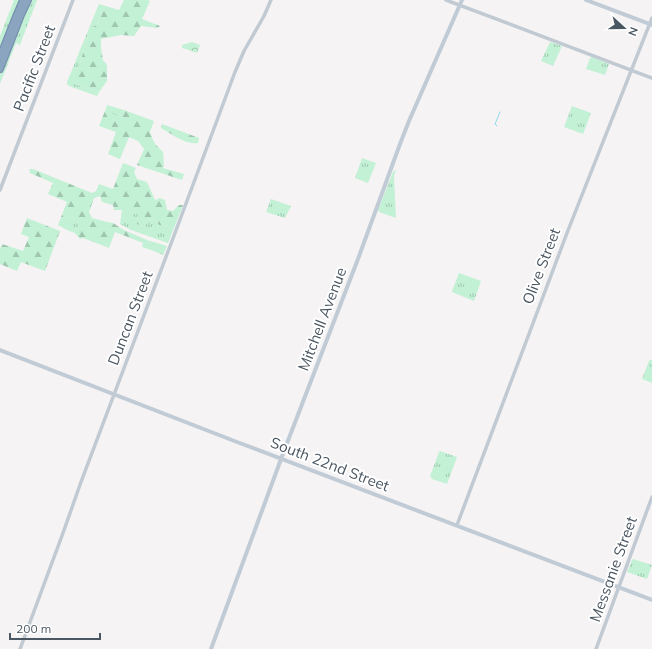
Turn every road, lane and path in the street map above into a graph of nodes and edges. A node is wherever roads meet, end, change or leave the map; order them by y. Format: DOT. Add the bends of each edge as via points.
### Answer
graph roads {
  1 [pos="23,0"];
  2 [pos="28,0"];
  3 [pos="73,0"];
  4 [pos="271,0"];
  5 [pos="446,0"];
  6 [pos="462,0"];
  7 [pos="586,0"];
  8 [pos="460,5"];
  9 [pos="652,18"];
  10 [pos="651,24"];
  11 [pos="0,57"];
  12 [pos="0,69"];
  13 [pos="631,70"];
  14 [pos="652,78"];
  15 [pos="0,190"];
  16 [pos="0,350"];
  17 [pos="114,394"];
  18 [pos="281,458"];
  19 [pos="652,497"];
  20 [pos="457,525"];
  21 [pos="619,587"];
  22 [pos="652,600"];
  23 [pos="20,649"];
  24 [pos="211,649"];
  25 [pos="596,649"];
  1 -- 11 [label="highway"];
  2 -- 12 [label="highway"];
  3 -- 15 [label="street, Pacific Street"];
  4 -- 17 [label="street, Duncan Street" via="236,70"];
  5 -- 8 [label="street"];
  6 -- 8 [label="main road, Mitchell Avenue"];
  7 -- 10 [label="main road"];
  8 -- 13 [label="street"];
  8 -- 18 [label="main road, Mitchell Avenue" via="400,144"];
  9 -- 10 [label="street, Olive Street"];
  10 -- 13 [label="street, Olive Street"];
  13 -- 14 [label="street"];
  13 -- 20 [label="street, Olive Street"];
  16 -- 17 [label="main road, South 22nd Street"];
  17 -- 18 [label="main road, South 22nd Street"];
  17 -- 23 [label="street, Duncan Street"];
  18 -- 20 [label="main road, South 22nd Street"];
  18 -- 24 [label="main road, Mitchell Avenue"];
  19 -- 21 [label="street, Messanie Street"];
  20 -- 21 [label="main road, South 22nd Street"];
  21 -- 22 [label="main road, South 22nd Street"];
  21 -- 25 [label="street, Messanie Street"];
}
